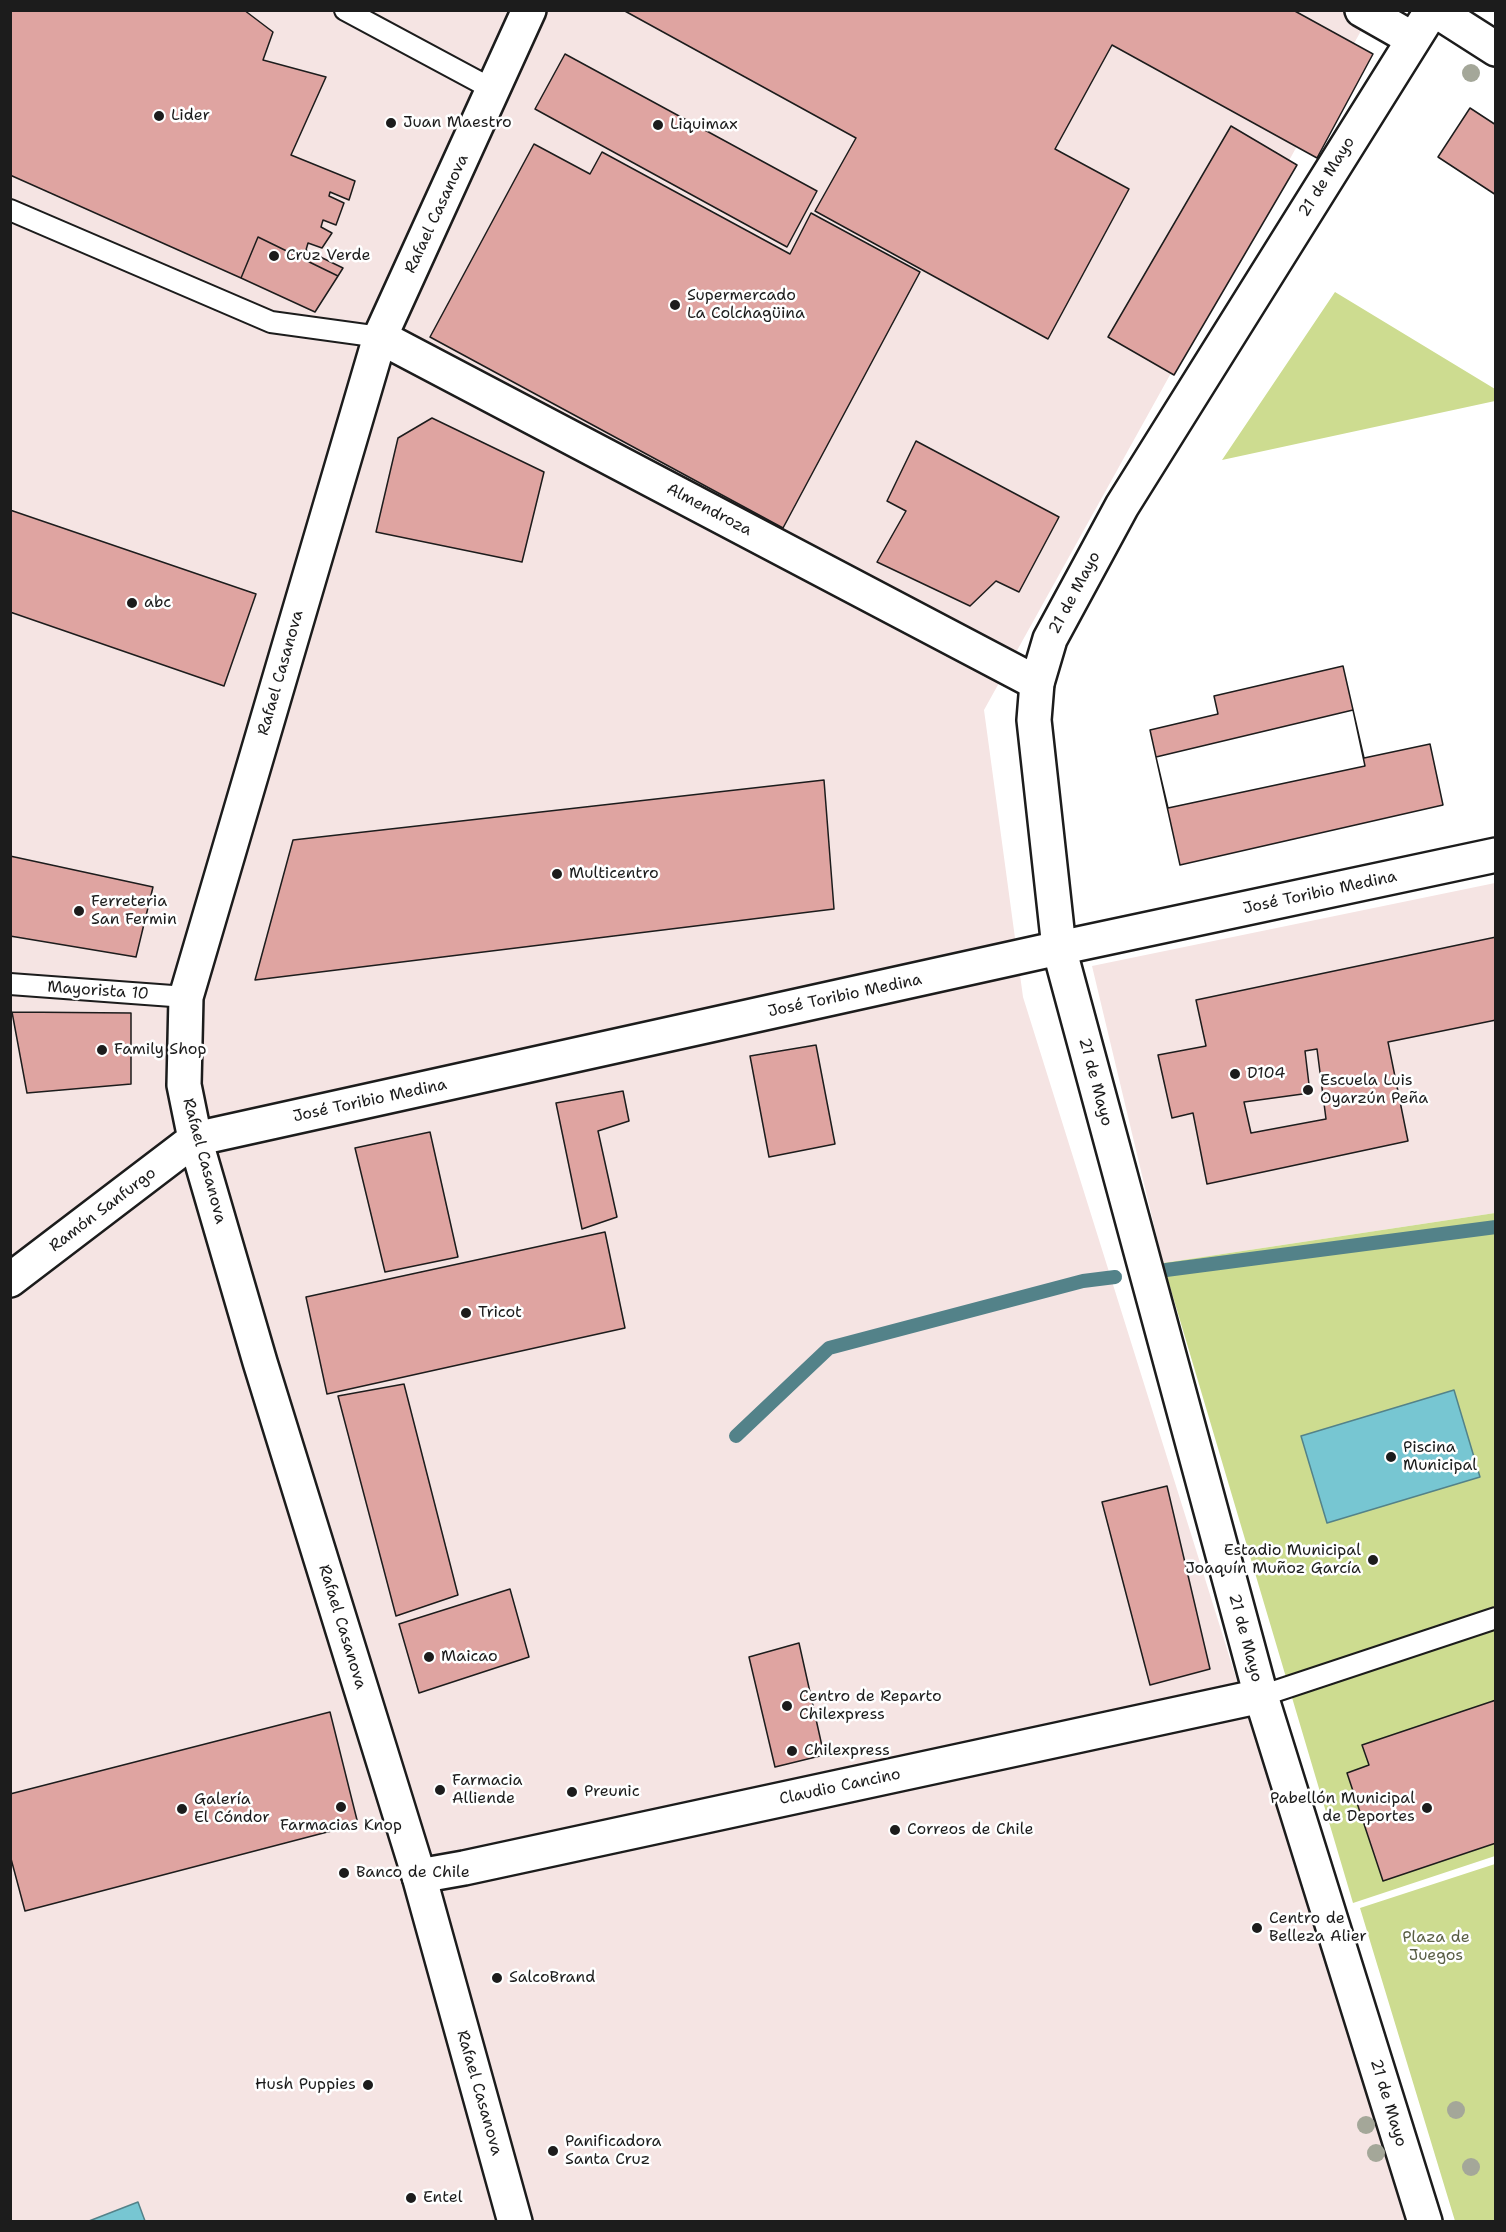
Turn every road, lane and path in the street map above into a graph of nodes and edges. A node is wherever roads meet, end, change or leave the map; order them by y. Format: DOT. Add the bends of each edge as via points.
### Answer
graph roads {
  1 [pos="345,10"];
  2 [pos="529,10"];
  3 [pos="1362,10"];
  4 [pos="1433,10"];
  5 [pos="1413,39"];
  6 [pos="1496,49"];
  7 [pos="494,90"];
  8 [pos="10,210"];
  9 [pos="380,337"];
  10 [pos="1037,683"];
  11 [pos="1496,855"];
  12 [pos="1059,948"];
  13 [pos="10,984"];
  14 [pos="186,997"];
  15 [pos="195,1139"];
  16 [pos="10,1280"];
  17 [pos="1496,1618"];
  18 [pos="1261,1696"];
  19 [pos="419,1876"];
  20 [pos="515,2222"];
  21 [pos="1425,2222"];
  1 -- 7 [label="lane"];
  2 -- 7 [label="main road, Rafael Casanova"];
  3 -- 5 [label="main road"];
  4 -- 5 [label="main road, 21 de Mayo"];
  4 -- 6 [label="main road"];
  5 -- 10 [label="main road, 21 de Mayo" via="1122,506 1050,639"];
  7 -- 9 [label="main road, Rafael Casanova"];
  8 -- 9 [label="lane" via="272,322"];
  9 -- 10 [label="main road, Almendroza"];
  9 -- 14 [label="main road, Rafael Casanova"];
  10 -- 12 [label="main road, 21 de Mayo" via="1034,720"];
  11 -- 12 [label="main road, José Toribio Medina"];
  12 -- 15 [label="main road, José Toribio Medina"];
  12 -- 18 [label="main road, 21 de Mayo"];
  13 -- 14 [label="lane, Mayorista 10"];
  14 -- 15 [label="main road, Rafael Casanova" via="184,1086"];
  15 -- 16 [label="main road, Ramón Sanfurgo"];
  15 -- 19 [label="main road, Rafael Casanova"];
  17 -- 18 [label="lane"];
  18 -- 19 [label="main road, Claudio Cancino"];
  18 -- 21 [label="main road, 21 de Mayo"];
  19 -- 20 [label="main road, Rafael Casanova"];
}
